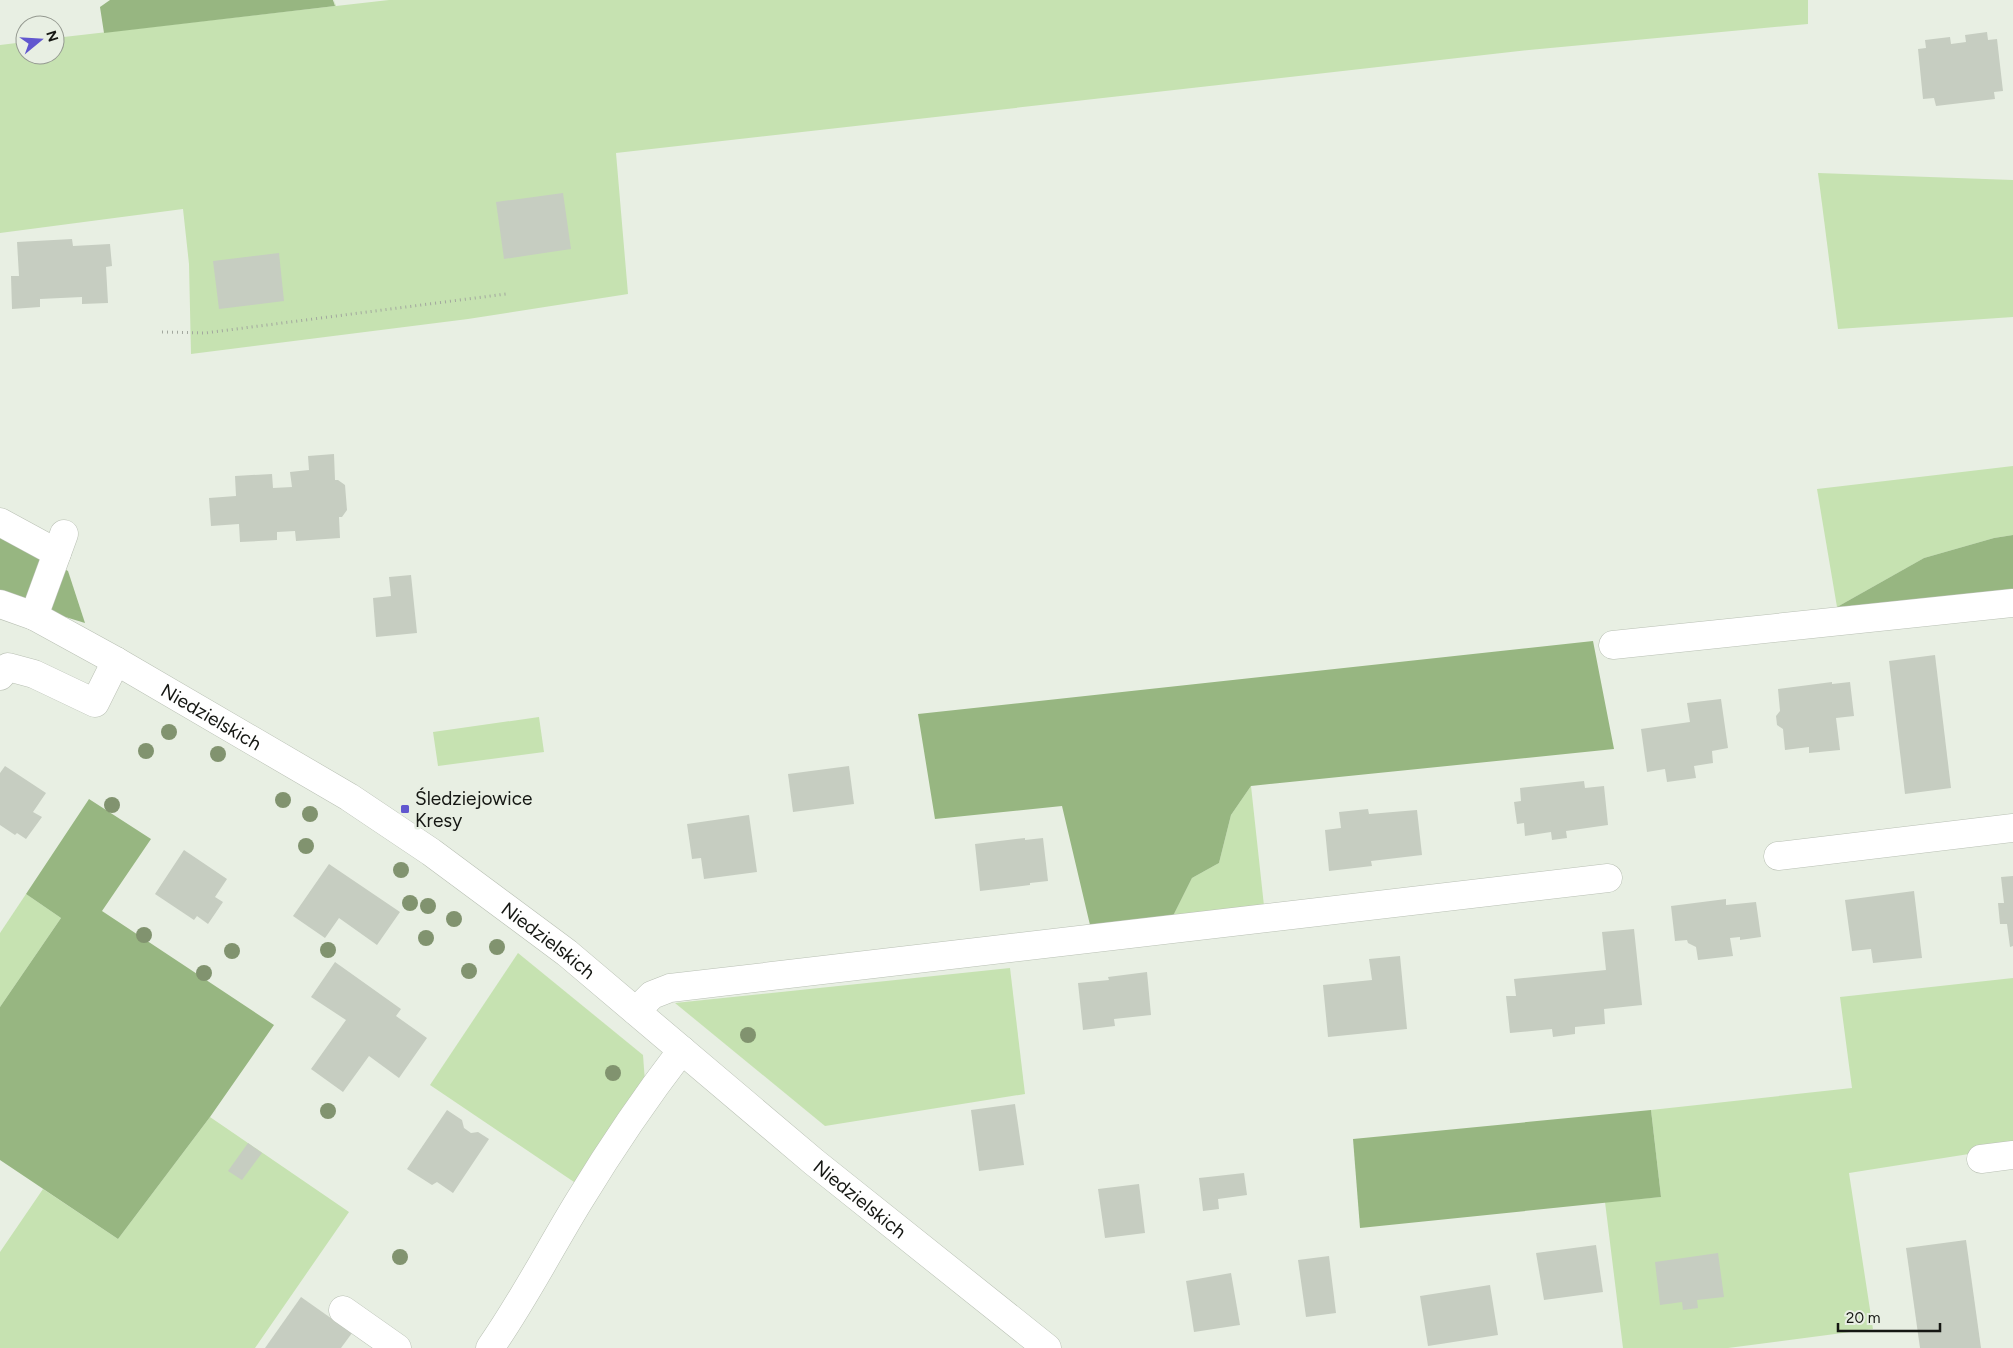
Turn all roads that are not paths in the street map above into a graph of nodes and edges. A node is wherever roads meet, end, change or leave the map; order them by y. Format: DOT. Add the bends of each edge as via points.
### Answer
graph roads {
  1 [pos="0,522"];
  2 [pos="2013,603"];
  3 [pos="0,604"];
  4 [pos="34,616"];
  5 [pos="1613,645"];
  6 [pos="116,661"];
  7 [pos="0,676"];
  8 [pos="2013,828"];
  9 [pos="1778,856"];
  10 [pos="1608,878"];
  11 [pos="636,1011"];
  12 [pos="682,1050"];
  13 [pos="2013,1155"];
  14 [pos="1980,1159"];
  15 [pos="343,1310"];
  16 [pos="397,1348"];
  17 [pos="490,1348"];
  18 [pos="1047,1348"];
  1 -- 4 [label="street" via="60,543"];
  2 -- 5 [label="street"];
  3 -- 4 [label="street, Niedzielskich"];
  4 -- 6 [label="street, Niedzielskich"];
  6 -- 7 [label="street" via="94,704 34,674 8,667"];
  6 -- 11 [label="street, Niedzielskich" via="349,797 431,852 567,953"];
  8 -- 9 [label="street"];
  10 -- 11 [label="street" via="670,988 652,995"];
  11 -- 12 [label="street, Niedzielskich"];
  12 -- 17 [label="street" via="580,1200"];
  12 -- 18 [label="street, Niedzielskich" via="814,1162"];
  13 -- 14 [label="street"];
  15 -- 16 [label="street"];
}
